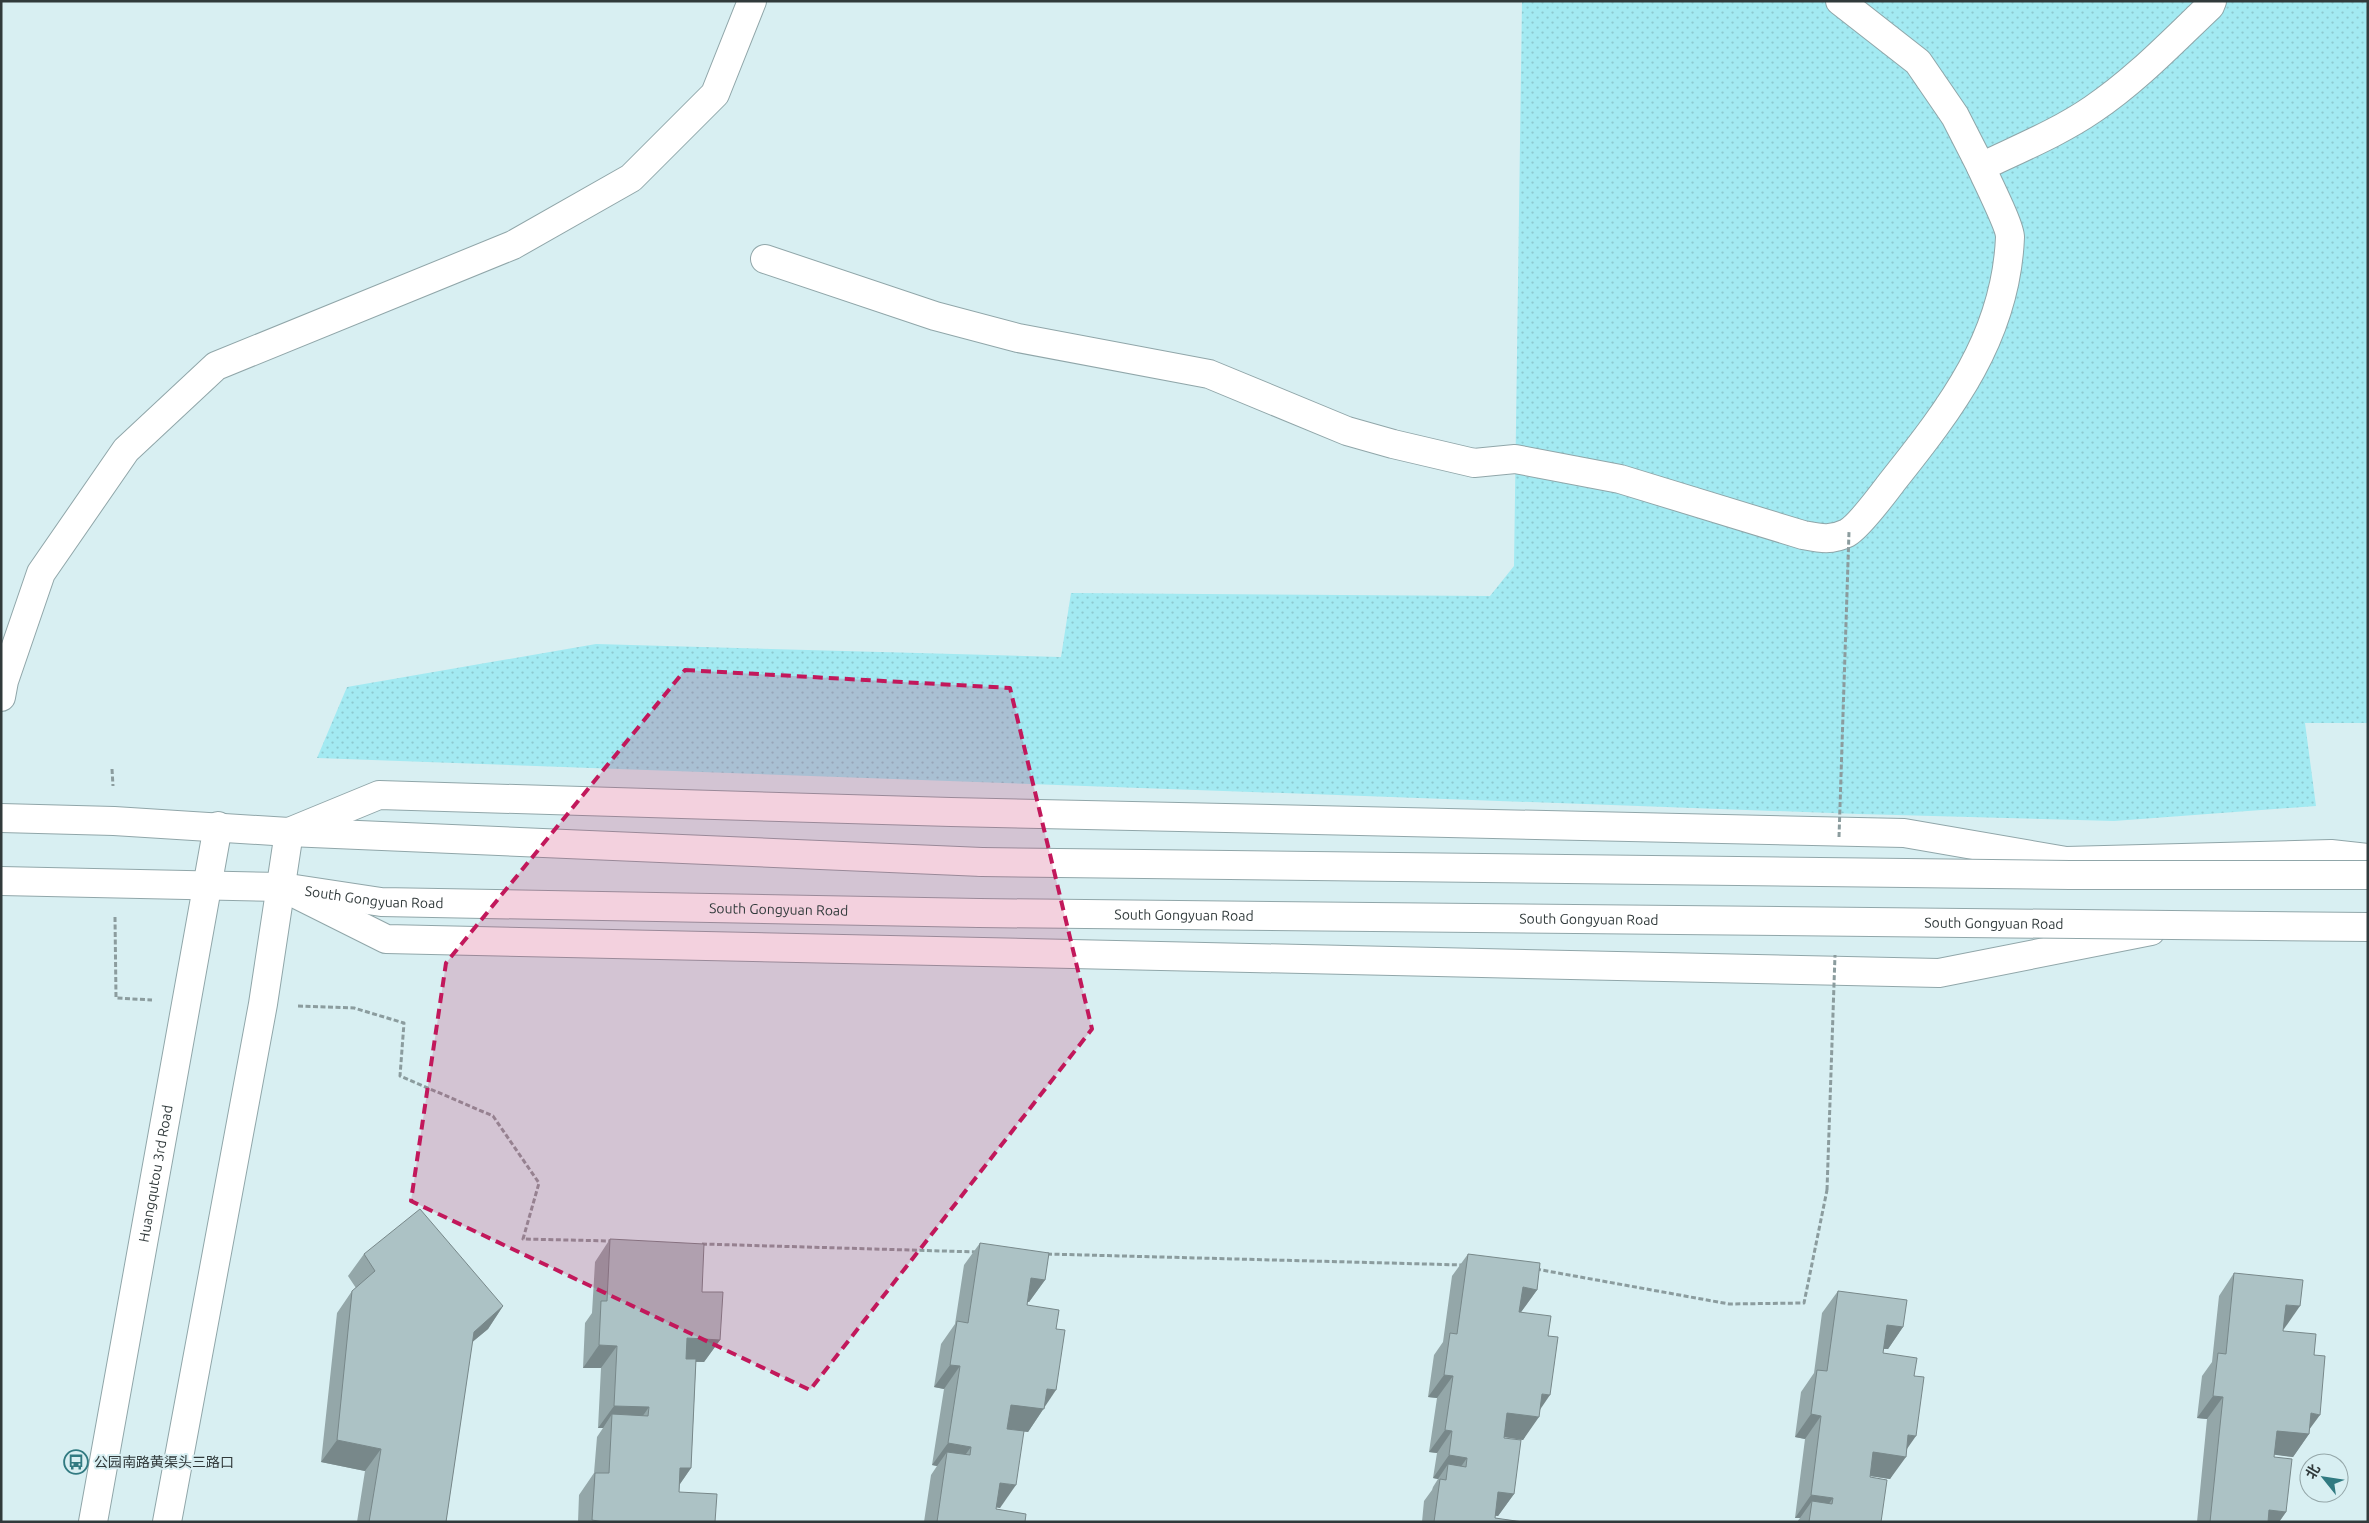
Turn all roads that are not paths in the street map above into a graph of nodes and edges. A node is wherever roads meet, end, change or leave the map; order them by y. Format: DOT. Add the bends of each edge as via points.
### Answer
graph roads {
  1 [pos="752,1"];
  2 [pos="1840,1"];
  3 [pos="2212,1"];
  4 [pos="1981,168"];
  5 [pos="766,259"];
  6 [pos="1,697"];
  7 [pos="1,818"];
  8 [pos="218,826"];
  9 [pos="290,832"];
  10 [pos="2368,858"];
  11 [pos="2368,876"];
  12 [pos="1,881"];
  13 [pos="206,886"];
  14 [pos="282,887"];
  15 [pos="2368,927"];
  16 [pos="2368,938"];
  17 [pos="93,1522"];
  18 [pos="167,1522"];
  1 -- 6 [label="main road" via="715,94 631,178 513,245 216,366 126,450 41,573"];
  2 -- 4 [label="main road" via="1918,62 1955,116"];
  3 -- 4 [label="main road" via="2148,66 2092,110"];
  4 -- 5 [label="main road" via="2010,235 2004,286 1983,351 1940,421 1884,493 1849,532 1831,540 1803,535 1620,479 1515,459 1474,463 1394,444 1347,431 1208,374 1009,335 935,316"];
  7 -- 8 [label="main road"];
  8 -- 9 [label="main road"];
  8 -- 13 [label="main road, Huangqutou 3rd Road"];
  9 -- 10 [label="main road" via="379,795 981,813 1904,833 2066,861 2331,854"];
  9 -- 11 [label="main road, bridge" via="982,862"];
  9 -- 14 [label="main road"];
  12 -- 13 [label="main road, South Gongyuan Road"];
  13 -- 14 [label="main road, South Gongyuan Road"];
  13 -- 17 [label="main road, Huangqutou 3rd Road"];
  14 -- 15 [label="main road, South Gongyuan Road, bridge" via="381,902 979,913"];
  14 -- 16 [label="main road" via="386,939 416,940 1939,973 2153,931"];
  14 -- 18 [label="main road"];
}
